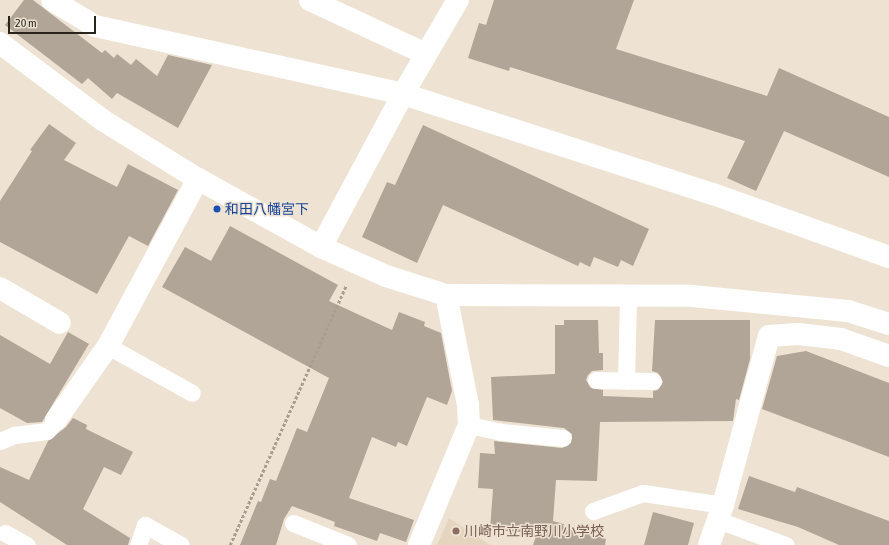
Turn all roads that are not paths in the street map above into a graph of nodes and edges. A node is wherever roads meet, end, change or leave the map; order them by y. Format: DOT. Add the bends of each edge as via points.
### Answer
graph roads {
  1 [pos="52,0"];
  2 [pos="310,0"];
  3 [pos="458,0"];
  4 [pos="0,43"];
  5 [pos="426,54"];
  6 [pos="403,94"];
  7 [pos="198,180"];
  8 [pos="321,247"];
  9 [pos="889,257"];
  10 [pos="0,288"];
  11 [pos="446,295"];
  12 [pos="628,297"];
  13 [pos="60,324"];
  14 [pos="889,324"];
  15 [pos="108,346"];
  16 [pos="889,356"];
  17 [pos="596,380"];
  18 [pos="626,381"];
  19 [pos="653,381"];
  20 [pos="192,393"];
  21 [pos="56,420"];
  22 [pos="469,425"];
  23 [pos="563,438"];
  24 [pos="0,441"];
  25 [pos="593,511"];
  26 [pos="720,513"];
  27 [pos="293,523"];
  28 [pos="5,533"];
  29 [pos="27,545"];
  30 [pos="138,545"];
  31 [pos="181,545"];
  32 [pos="348,545"];
  33 [pos="419,545"];
  34 [pos="709,545"];
  35 [pos="786,545"];
  1 -- 6 [label="street" via="95,26"];
  2 -- 5 [label="street"];
  3 -- 5 [label="street"];
  4 -- 7 [label="street" via="104,121"];
  5 -- 6 [label="street"];
  6 -- 8 [label="street"];
  6 -- 9 [label="street" via="713,194"];
  7 -- 8 [label="street"];
  7 -- 15 [label="street"];
  8 -- 11 [label="street" via="386,276"];
  10 -- 13 [label="street"];
  11 -- 12 [label="street"];
  11 -- 22 [label="street" via="468,405"];
  12 -- 14 [label="street" via="692,296 848,310"];
  12 -- 18 [label="lane"];
  15 -- 20 [label="lane"];
  15 -- 21 [label="street"];
  16 -- 26 [label="street" via="841,339 798,334 769,336"];
  17 -- 18 [label="lane"];
  18 -- 19 [label="lane"];
  21 -- 24 [label="lane" via="47,431 14,435"];
  22 -- 23 [label="lane" via="501,432"];
  22 -- 33 [label="street"];
  25 -- 26 [label="lane" via="643,494"];
  26 -- 34 [label="street"];
  26 -- 35 [label="lane"];
  27 -- 32 [label="lane"];
  28 -- 29 [label="lane"];
  30 -- 31 [label="lane" via="145,524"];
}
